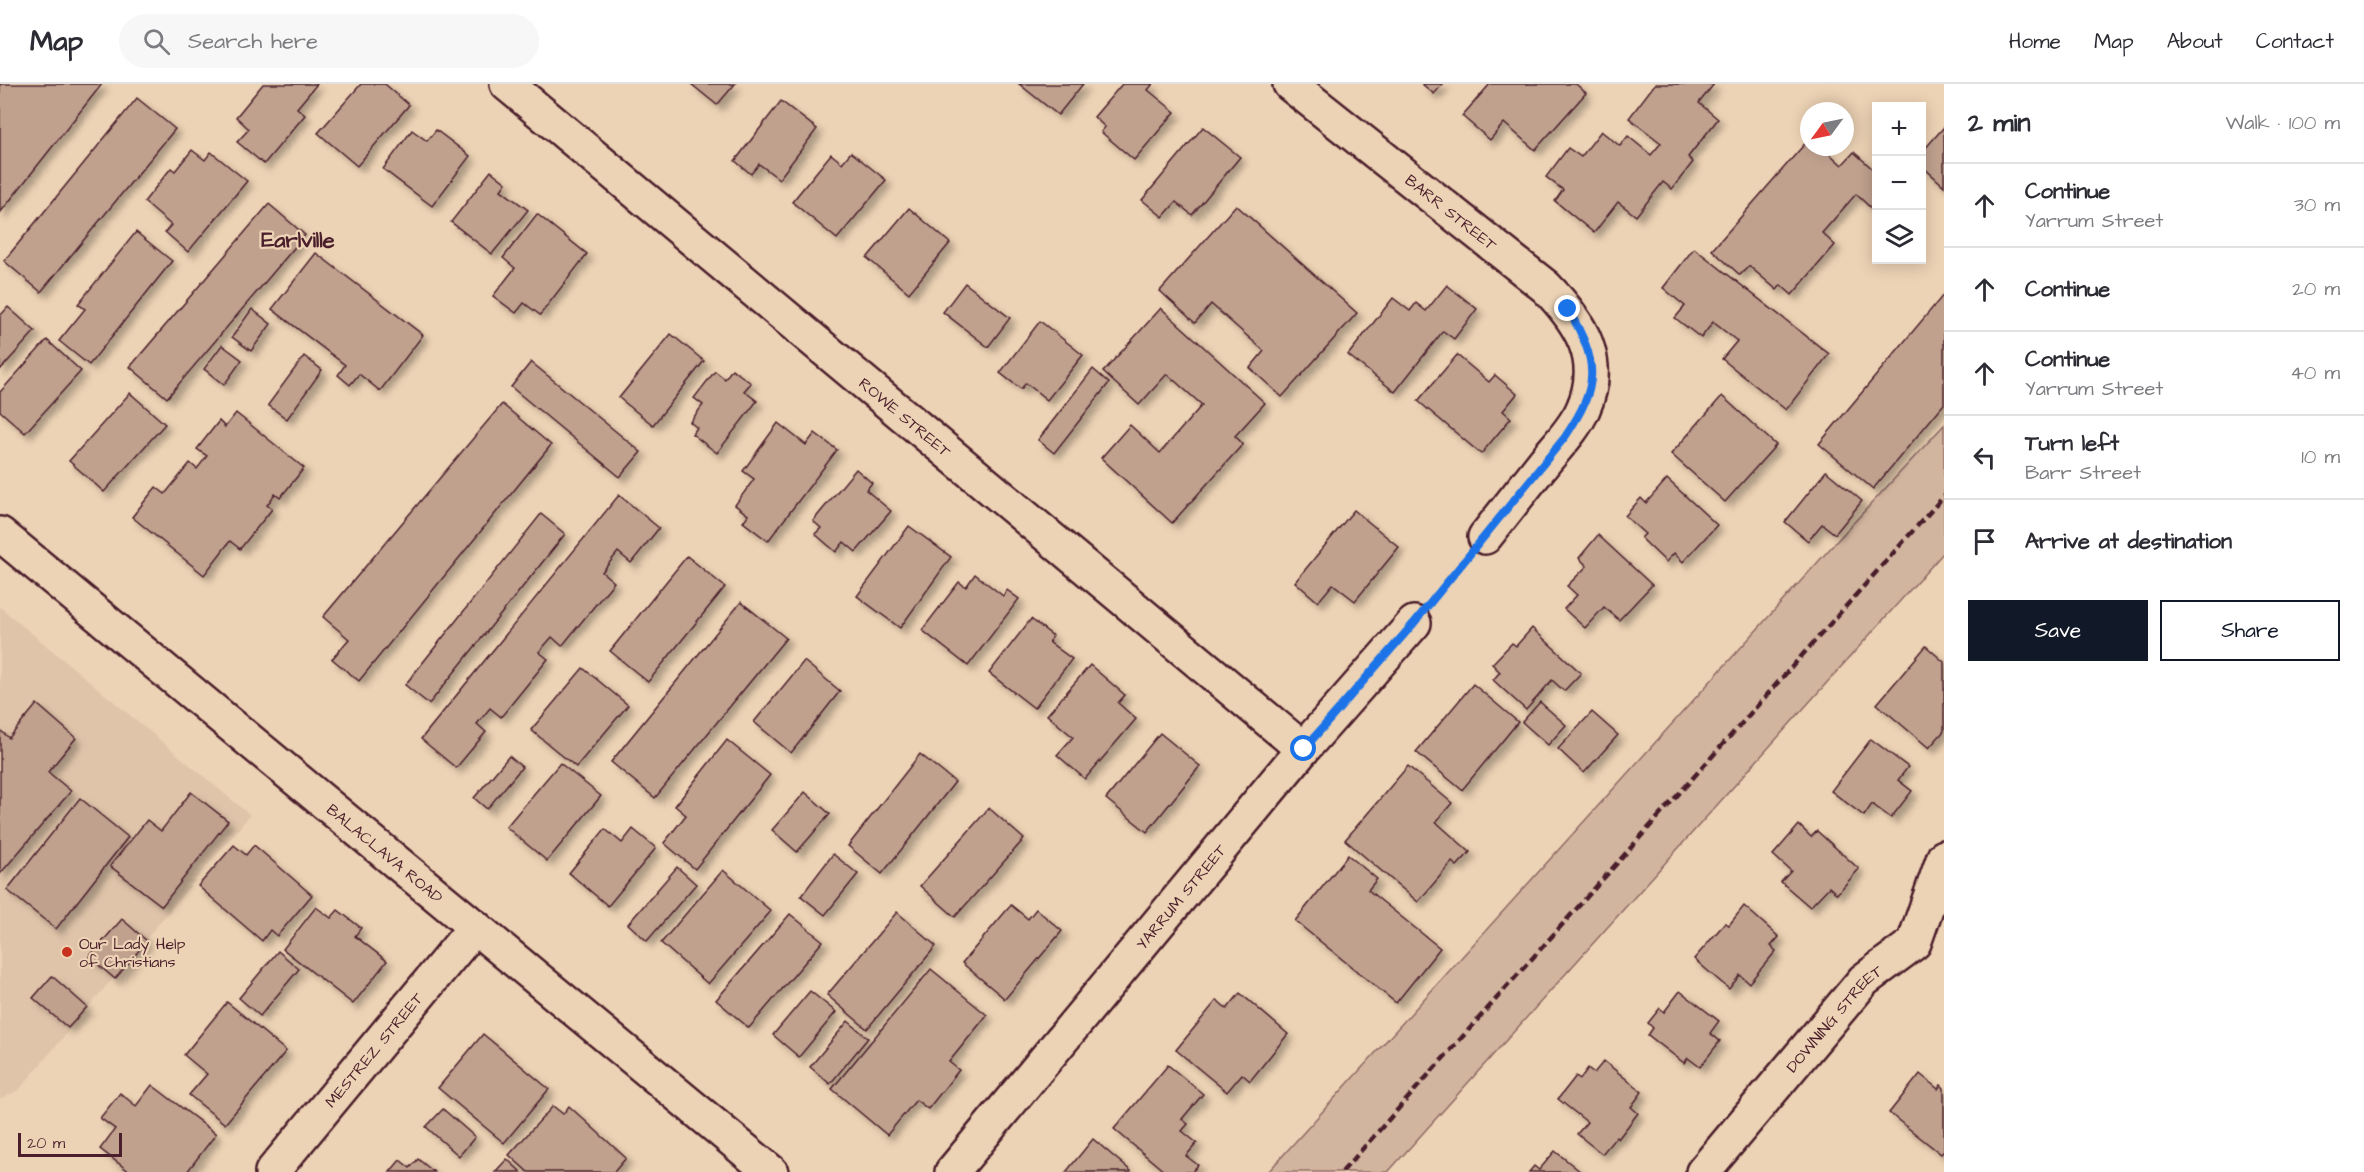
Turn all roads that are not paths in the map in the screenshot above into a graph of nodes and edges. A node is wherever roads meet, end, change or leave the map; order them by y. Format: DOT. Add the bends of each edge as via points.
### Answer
graph roads {
  1 [pos="507,84"];
  2 [pos="1290,84"];
  3 [pos="0,534"];
  4 [pos="1485,537"];
  5 [pos="1414,623"];
  6 [pos="1304,749"];
  7 [pos="1944,857"];
  8 [pos="475,927"];
  9 [pos="272,1172"];
  10 [pos="771,1172"];
  11 [pos="952,1172"];
  12 [pos="1703,1172"];
  1 -- 6 [label="street, ROWE STREET"];
  2 -- 4 [label="street, BARR STREET" via="1546,287 1568,309 1582,333 1591,358 1591,386 1582,411"];
  3 -- 8 [label="street, BALACLAVA ROAD"];
  5 -- 6 [label="street, YARRUM STREET"];
  6 -- 11 [label="street, YARRUM STREET"];
  7 -- 12 [label="street, DOWNING STREET" via="1914,943 1864,980"];
  8 -- 9 [label="street, MESTREZ STREET"];
  8 -- 10 [label="street, BALACLAVA ROAD"];
}
